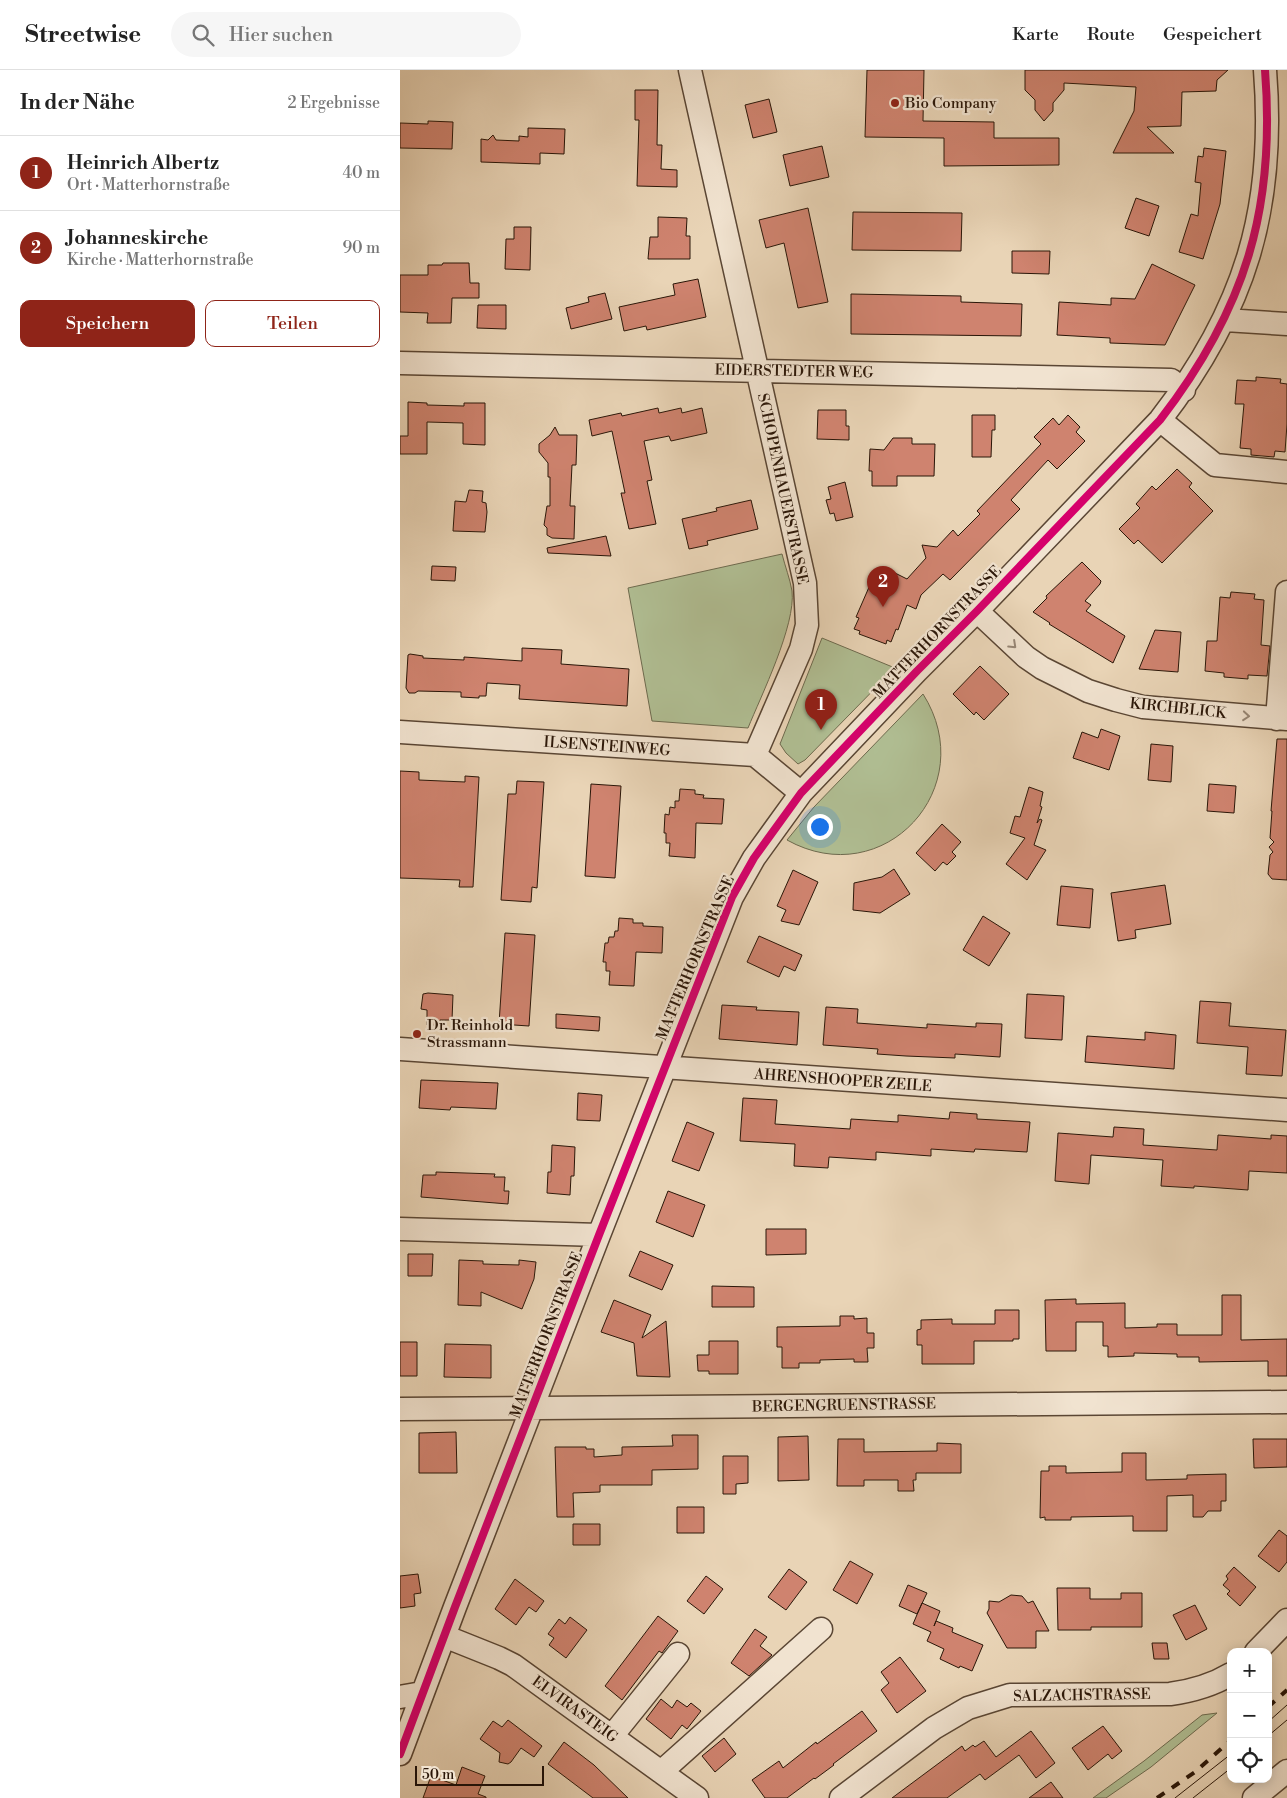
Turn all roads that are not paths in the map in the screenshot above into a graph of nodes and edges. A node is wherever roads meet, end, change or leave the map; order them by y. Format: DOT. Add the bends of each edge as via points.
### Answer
graph roads {
  1 [pos="690,70"];
  2 [pos="1264,70"];
  3 [pos="1225,320"];
  4 [pos="1287,324"];
  5 [pos="400,363"];
  6 [pos="757,370"];
  7 [pos="1184,390"];
  8 [pos="1160,420"];
  9 [pos="1287,472"];
  10 [pos="1287,592"];
  11 [pos="978,611"];
  12 [pos="1282,719"];
  13 [pos="400,732"];
  14 [pos="755,755"];
  15 [pos="801,793"];
  16 [pos="400,1049"];
  17 [pos="665,1067"];
  18 [pos="1287,1110"];
  19 [pos="400,1229"];
  20 [pos="599,1235"];
  21 [pos="1287,1402"];
  22 [pos="533,1408"];
  23 [pos="400,1409"];
  24 [pos="1287,1620"];
  25 [pos="820,1629"];
  26 [pos="444,1636"];
  27 [pos="1260,1648"];
  28 [pos="678,1654"];
  29 [pos="1227,1676"];
  30 [pos="422,1694"];
  31 [pos="400,1696"];
  32 [pos="612,1736"];
  33 [pos="400,1754"];
  34 [pos="661,1772"];
  35 [pos="1287,1772"];
  36 [pos="697,1798"];
  37 [pos="841,1798"];
  38 [pos="1254,1798"];
  1 -- 6 [label="street, SCHOPENHAUERSTRASSE"];
  2 -- 3 [label="street, MATTERHORNSTRASSE" via="1268,108 1264,188 1256,232"];
  3 -- 4 [label="street"];
  3 -- 7 [label="street, MATTERHORNSTRASSE"];
  5 -- 6 [label="street, EIDERSTEDTER WEG"];
  6 -- 7 [label="street, EIDERSTEDTER WEG" via="1171,380"];
  6 -- 14 [label="street, SCHOPENHAUERSTRASSE" via="805,583 807,625 801,650"];
  7 -- 8 [label="street, MATTERHORNSTRASSE"];
  8 -- 9 [label="street" via="1215,465"];
  8 -- 11 [label="street, MATTERHORNSTRASSE"];
  10 -- 12 [label="street"];
  11 -- 12 [label="street, KIRCHBLICK, one-way" via="1026,657 1088,691 1143,707"];
  11 -- 15 [label="street, MATTERHORNSTRASSE" via="917,670"];
  13 -- 14 [label="street, ILSENSTEINWEG"];
  14 -- 15 [label="street"];
  15 -- 17 [label="street, MATTERHORNSTRASSE" via="754,858 732,897"];
  16 -- 17 [label="street, AHRENSHOOPER ZEILE"];
  17 -- 18 [label="street, AHRENSHOOPER ZEILE"];
  17 -- 20 [label="street, MATTERHORNSTRASSE"];
  19 -- 20 [label="street"];
  20 -- 22 [label="street, MATTERHORNSTRASSE"];
  21 -- 22 [label="street, BERGENGRUENSTRASSE"];
  22 -- 23 [label="street, BERGENGRUENSTRASSE"];
  22 -- 26 [label="street, MATTERHORNSTRASSE"];
  24 -- 27 [label="street"];
  25 -- 34 [label="street"];
  26 -- 30 [label="street, MATTERHORNSTRASSE"];
  26 -- 32 [label="street, ELVIRASTEIG" via="513,1665"];
  28 -- 32 [label="street"];
  29 -- 37 [label="street, SALZACHSTRASSE" via="1192,1691 1170,1694 1010,1695 968,1708 934,1728"];
  30 -- 31 [label="street"];
  30 -- 33 [label="street, MATTERHORNSTRASSE"];
  32 -- 34 [label="street, ELVIRASTEIG"];
  34 -- 36 [label="street, ELVIRASTEIG"];
  35 -- 38 [label="street"];
}
